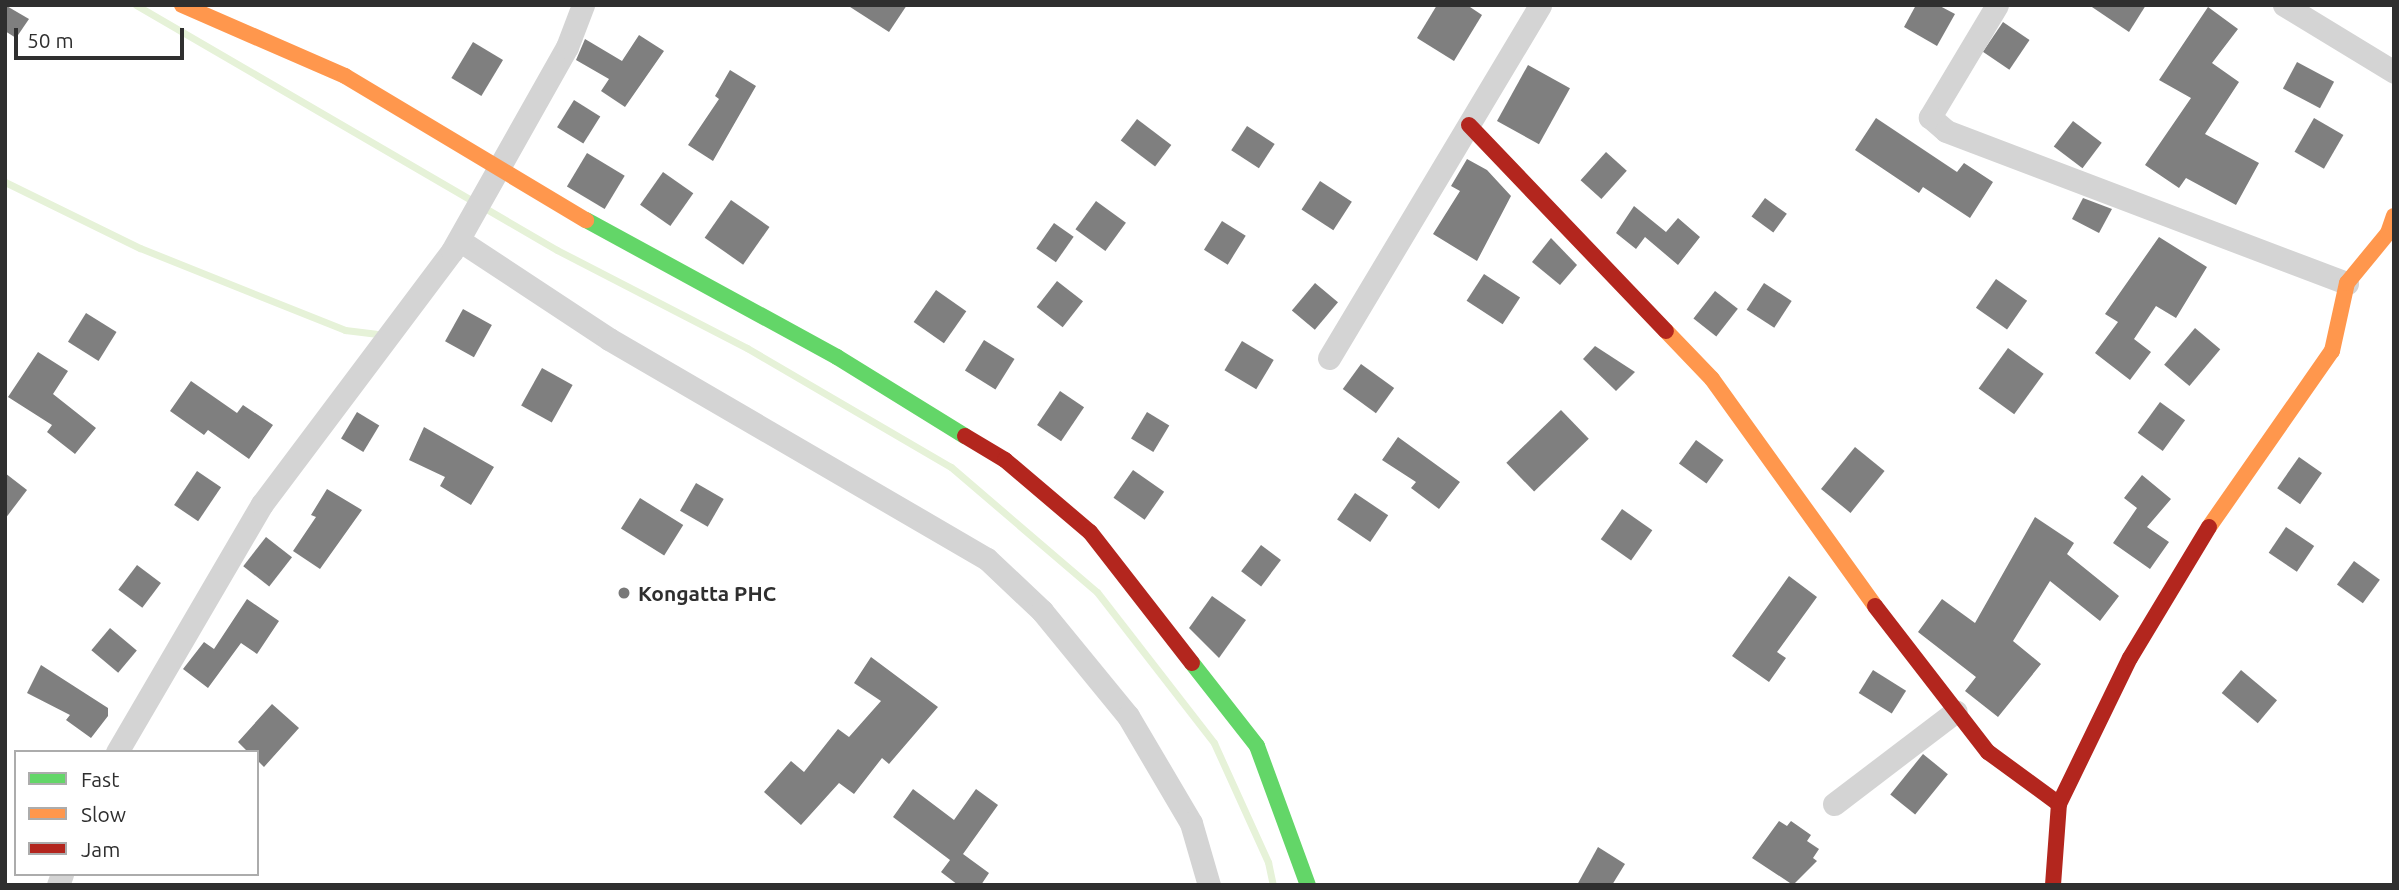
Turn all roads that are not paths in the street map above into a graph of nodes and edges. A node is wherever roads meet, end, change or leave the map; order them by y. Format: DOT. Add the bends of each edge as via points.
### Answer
graph roads {
  1 [pos="583,5"];
  2 [pos="1540,5"];
  3 [pos="1997,5"];
  4 [pos="2284,5"];
  5 [pos="192,8"];
  6 [pos="2394,72"];
  7 [pos="1469,125"];
  8 [pos="495,178"];
  9 [pos="2394,216"];
  10 [pos="458,240"];
  11 [pos="2347,283"];
  12 [pos="1329,358"];
  13 [pos="1956,711"];
  14 [pos="118,750"];
  15 [pos="1834,804"];
  16 [pos="2059,804"];
  17 [pos="1209,885"];
  18 [pos="1308,885"];
  19 [pos="2053,885"];
  1 -- 8 [label="street" via="567,47"];
  2 -- 7 [label="street"];
  3 -- 11 [label="street" via="1930,117 1946,131"];
  4 -- 6 [label="street"];
  5 -- 8 [label="street" via="345,76"];
  7 -- 12 [label="street"];
  7 -- 13 [label="street" via="1712,379 1846,569"];
  8 -- 10 [label="street"];
  8 -- 18 [label="street" via="837,357 993,453 1090,532 1257,746"];
  9 -- 11 [label="street" via="2388,233"];
  10 -- 14 [label="street" via="397,329 262,504"];
  10 -- 17 [label="street" via="609,339 987,559 1042,611 1128,716 1191,823"];
  11 -- 16 [label="street" via="2332,351 2199,541 2130,658"];
  13 -- 15 [label="street"];
  13 -- 16 [label="street" via="1989,752"];
  16 -- 19 [label="street"];
}
